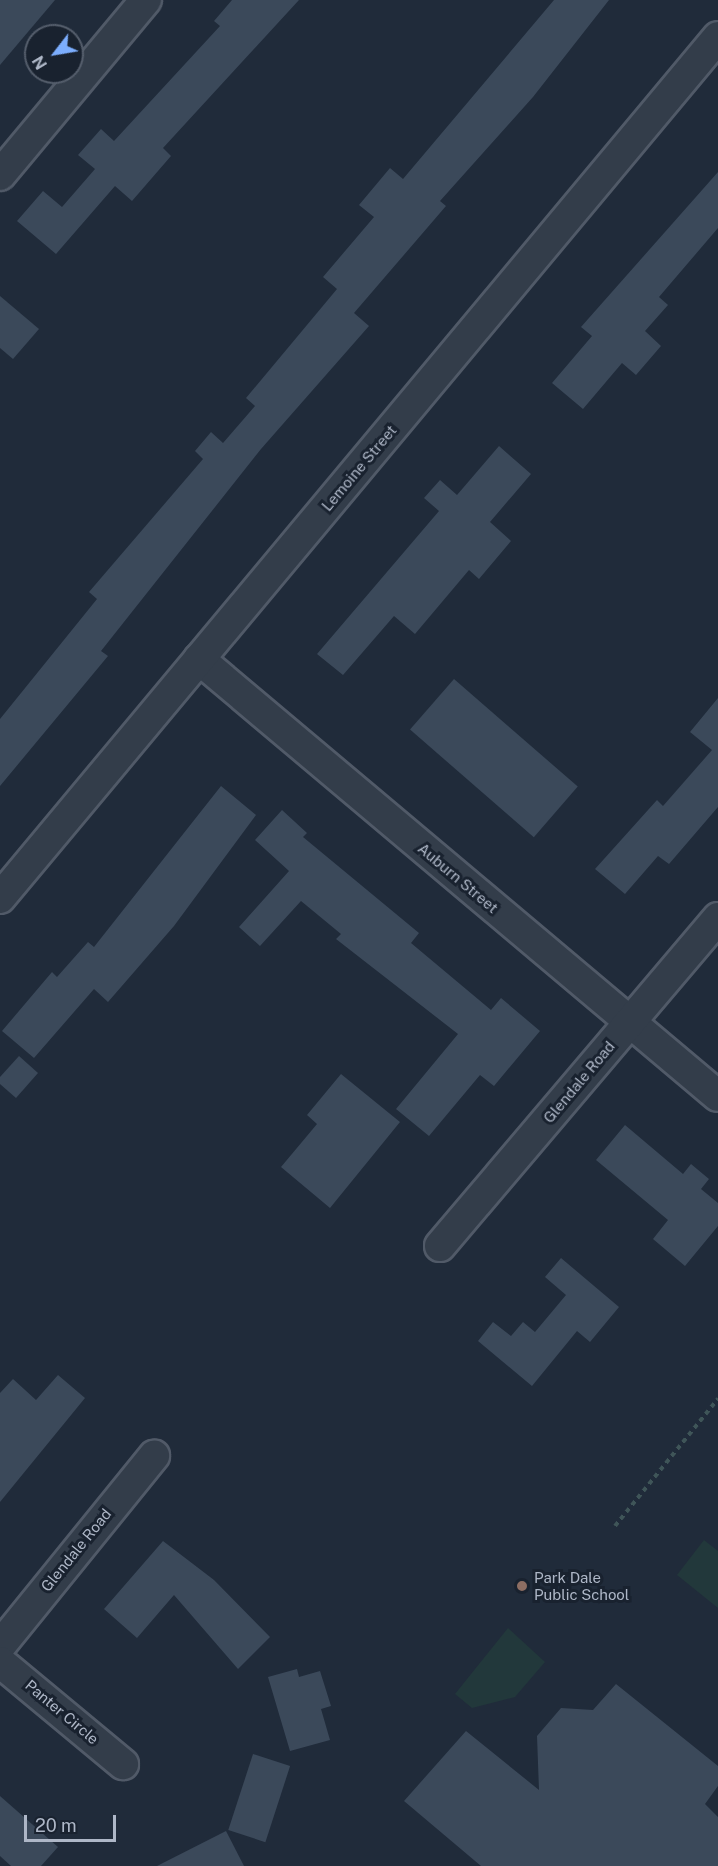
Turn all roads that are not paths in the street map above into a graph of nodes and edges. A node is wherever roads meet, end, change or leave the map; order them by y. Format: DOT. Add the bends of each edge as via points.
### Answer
graph roads {
  1 [pos="146,0"];
  2 [pos="718,37"];
  3 [pos="0,175"];
  4 [pos="199,659"];
  5 [pos="0,898"];
  6 [pos="718,918"];
  7 [pos="629,1022"];
  8 [pos="718,1096"];
  9 [pos="440,1246"];
  10 [pos="154,1456"];
  11 [pos="0,1646"];
  12 [pos="0,1662"];
  13 [pos="123,1764"];
  1 -- 3 [label="street"];
  2 -- 4 [label="street, Lemoine Street"];
  4 -- 5 [label="street, Lemoine Street"];
  4 -- 7 [label="street, Auburn Street"];
  6 -- 7 [label="street, Glendale Road"];
  7 -- 8 [label="street, Auburn Street"];
  7 -- 9 [label="street, Glendale Road"];
  10 -- 11 [label="street, Glendale Road"];
  12 -- 13 [label="street, Panter Circle"];
}
